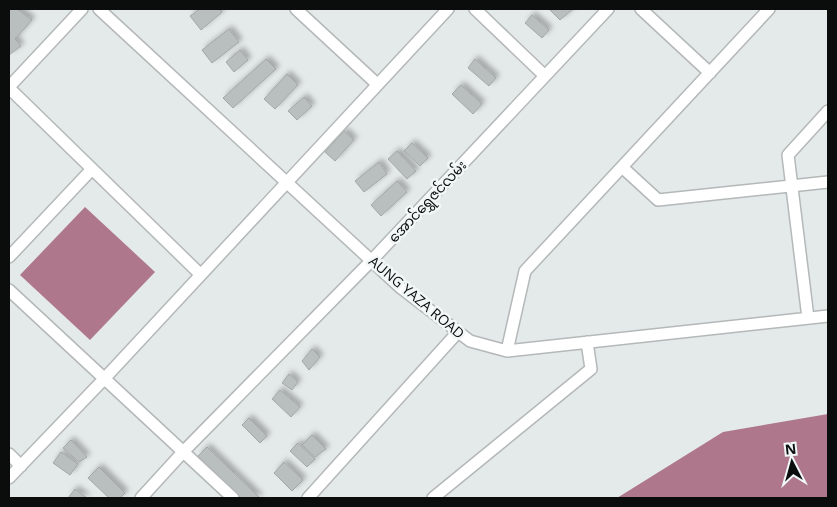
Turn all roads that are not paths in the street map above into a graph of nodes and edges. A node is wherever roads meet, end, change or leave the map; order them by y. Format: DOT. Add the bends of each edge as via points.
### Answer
graph roads {
  1 [pos="82,9"];
  2 [pos="99,9"];
  3 [pos="296,9"];
  4 [pos="448,9"];
  5 [pos="475,9"];
  6 [pos="608,9"];
  7 [pos="641,9"];
  8 [pos="769,9"];
  9 [pos="710,73"];
  10 [pos="545,76"];
  11 [pos="377,84"];
  12 [pos="9,88"];
  13 [pos="828,111"];
  14 [pos="622,167"];
  15 [pos="92,169"];
  16 [pos="286,182"];
  17 [pos="828,182"];
  18 [pos="791,186"];
  19 [pos="9,257"];
  20 [pos="372,260"];
  21 [pos="200,274"];
  22 [pos="9,290"];
  23 [pos="828,316"];
  24 [pos="808,318"];
  25 [pos="458,332"];
  26 [pos="587,342"];
  27 [pos="507,351"];
  28 [pos="104,379"];
  29 [pos="184,451"];
  30 [pos="9,454"];
  31 [pos="21,466"];
  32 [pos="9,478"];
  33 [pos="141,498"];
  34 [pos="232,498"];
  35 [pos="308,498"];
  36 [pos="433,498"];
  1 -- 12 [label="street"];
  2 -- 16 [label="street, AUNG YAZA ROAD"];
  3 -- 11 [label="street"];
  4 -- 11 [label="street"];
  5 -- 10 [label="street"];
  6 -- 10 [label="street, အောင်ရွှေဇင်လမ်း"];
  7 -- 9 [label="street"];
  8 -- 9 [label="street"];
  9 -- 14 [label="street"];
  10 -- 20 [label="street, အောင်ရွှေဇင်လမ်း"];
  11 -- 16 [label="street"];
  12 -- 15 [label="street"];
  13 -- 18 [label="street" via="788,155"];
  14 -- 18 [label="street" via="658,200"];
  14 -- 27 [label="street" via="525,271"];
  15 -- 19 [label="street"];
  15 -- 21 [label="street"];
  16 -- 20 [label="street, AUNG YAZA ROAD"];
  16 -- 21 [label="street"];
  17 -- 18 [label="street"];
  18 -- 24 [label="street"];
  20 -- 25 [label="street, AUNG YAZA ROAD" via="401,288"];
  20 -- 29 [label="street, အောင်ရွှေဇင်လမ်း"];
  21 -- 28 [label="street"];
  22 -- 28 [label="street"];
  23 -- 24 [label="street, AUNG YAZA ROAD"];
  24 -- 26 [label="street, AUNG YAZA ROAD"];
  25 -- 27 [label="street, AUNG YAZA ROAD" via="470,341"];
  25 -- 35 [label="street"];
  26 -- 27 [label="street, AUNG YAZA ROAD"];
  26 -- 36 [label="street" via="591,369"];
  28 -- 29 [label="street"];
  28 -- 31 [label="street"];
  29 -- 33 [label="street, အောင်ရွှေဇင်လမ်း"];
  29 -- 34 [label="street"];
  30 -- 31 [label="street"];
  31 -- 32 [label="street"];
}
